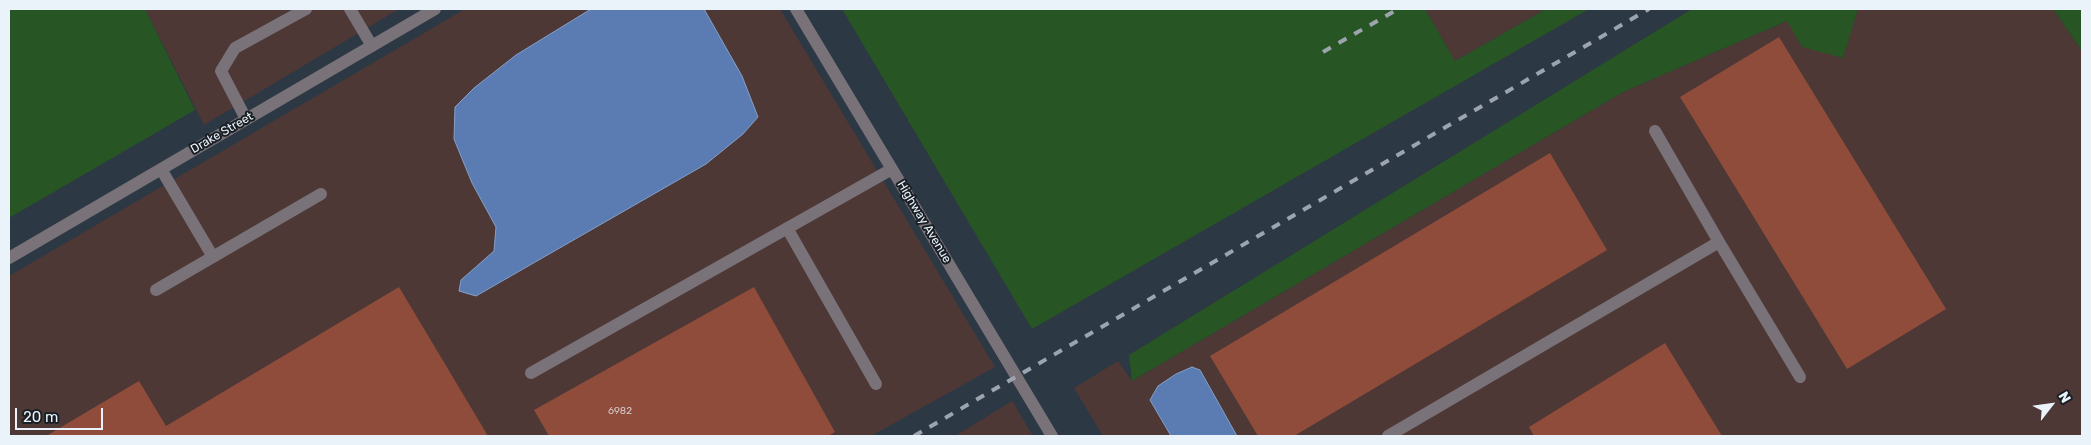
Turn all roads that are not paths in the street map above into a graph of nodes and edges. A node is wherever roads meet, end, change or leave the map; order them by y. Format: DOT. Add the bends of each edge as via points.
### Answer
graph roads {
  1 [pos="306,9"];
  2 [pos="350,9"];
  3 [pos="435,9"];
  4 [pos="796,9"];
  5 [pos="372,46"];
  6 [pos="246,119"];
  7 [pos="1655,131"];
  8 [pos="161,169"];
  9 [pos="892,169"];
  10 [pos="322,194"];
  11 [pos="788,228"];
  12 [pos="1719,242"];
  13 [pos="213,257"];
  14 [pos="9,258"];
  15 [pos="156,290"];
  16 [pos="531,373"];
  17 [pos="1800,377"];
  18 [pos="876,384"];
  19 [pos="1052,436"];
  20 [pos="1388,436"];
  1 -- 6 [label="street" via="235,48 221,71"];
  2 -- 5 [label="street"];
  3 -- 5 [label="street, Drake Street"];
  4 -- 9 [label="street, Highway Avenue"];
  5 -- 6 [label="street, Drake Street"];
  6 -- 8 [label="street, Drake Street"];
  7 -- 12 [label="street"];
  8 -- 13 [label="street"];
  8 -- 14 [label="street, Drake Street"];
  9 -- 11 [label="street"];
  9 -- 19 [label="street, Highway Avenue"];
  10 -- 13 [label="street"];
  11 -- 16 [label="street"];
  11 -- 18 [label="street"];
  12 -- 17 [label="street"];
  12 -- 20 [label="street"];
  13 -- 15 [label="street"];
}
